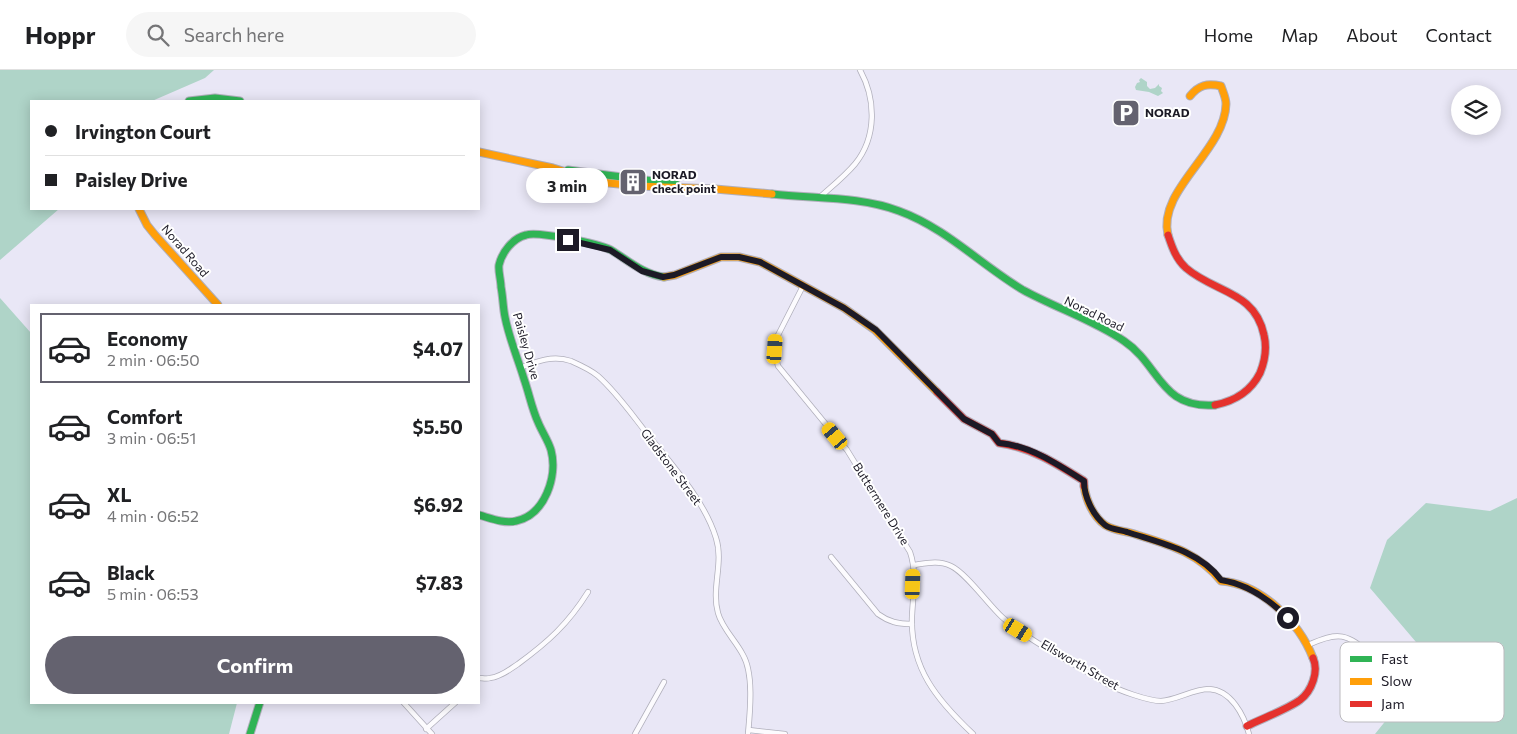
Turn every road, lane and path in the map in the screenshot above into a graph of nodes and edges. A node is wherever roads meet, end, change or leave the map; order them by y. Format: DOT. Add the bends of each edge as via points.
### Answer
graph roads {
  1 [pos="860,70"];
  2 [pos="1190,96"];
  3 [pos="195,100"];
  4 [pos="234,100"];
  5 [pos="480,152"];
  6 [pos="818,198"];
  7 [pos="140,210"];
  8 [pos="803,286"];
  9 [pos="217,304"];
  10 [pos="520,368"];
  11 [pos="480,515"];
  12 [pos="831,557"];
  13 [pos="914,564"];
  14 [pos="588,592"];
  15 [pos="912,624"];
  16 [pos="1357,642"];
  17 [pos="1308,645"];
  18 [pos="480,678"];
  19 [pos="664,682"];
  20 [pos="405,704"];
  21 [pos="454,704"];
  22 [pos="259,705"];
  23 [pos="1247,726"];
  24 [pos="426,729"];
  25 [pos="748,732"];
  26 [pos="250,734"];
  27 [pos="432,734"];
  28 [pos="635,734"];
  29 [pos="785,734"];
  30 [pos="973,734"];
  31 [pos="1249,734"];
  1 -- 6 [label="street" via="869,94 871,132 856,163"];
  2 -- 6 [label="street, Norad Road" via="1201,84 1221,86 1225,115 1215,137 1167,210 1166,225 1171,248 1189,271 1243,299 1258,317 1266,339 1263,367 1257,378 1244,393 1221,404 1197,405 1172,395 1163,388 1139,354 1123,340 1026,292 926,224 896,210 873,204"];
  3 -- 4 [label="street"];
  5 -- 6 [label="street, Norad Road" via="565,171"];
  7 -- 9 [label="street, Norad Road" via="155,235"];
  8 -- 10 [label="street, Paisley Drive" via="760,262 739,257 721,257 663,277 642,271 600,246 527,234 510,245 499,266 505,318"];
  8 -- 13 [label="street, Buttermere Drive" via="776,339 778,366 847,450 903,539"];
  8 -- 17 [label="street, Paisley Drive" via="876,330 964,419 992,434 999,443 1012,444 1043,457 1084,481 1085,496 1106,526 1185,551 1213,569 1221,580 1236,582 1273,603"];
  10 -- 11 [label="street, Paisley Drive" via="551,453 550,482 546,496 527,517 511,521"];
  10 -- 25 [label="street, Gladstone Street" via="556,358 570,361 596,375 611,389 687,484 716,539 719,558 715,592 717,609 749,672"];
  12 -- 15 [label="street" via="878,614 887,621"];
  13 -- 15 [label="street, Buttermere Drive"];
  13 -- 23 [label="street, Ellsworth Street" via="934,562 954,567 1018,630 1110,686 1153,700 1171,699 1208,689 1216,691 1231,700"];
  14 -- 18 [label="street" via="555,636 500,675"];
  15 -- 30 [label="street, Buttermere Drive" via="915,653 922,673 940,700"];
  16 -- 17 [label="street" via="1341,636 1326,637"];
  17 -- 23 [label="street" via="1316,665 1309,688 1300,699"];
  19 -- 28 [label="street"];
  20 -- 24 [label="street"];
  21 -- 24 [label="street"];
  22 -- 26 [label="street"];
  23 -- 31 [label="street, Ellsworth Street"];
  24 -- 27 [label="street"];
  25 -- 29 [label="street"];
}
